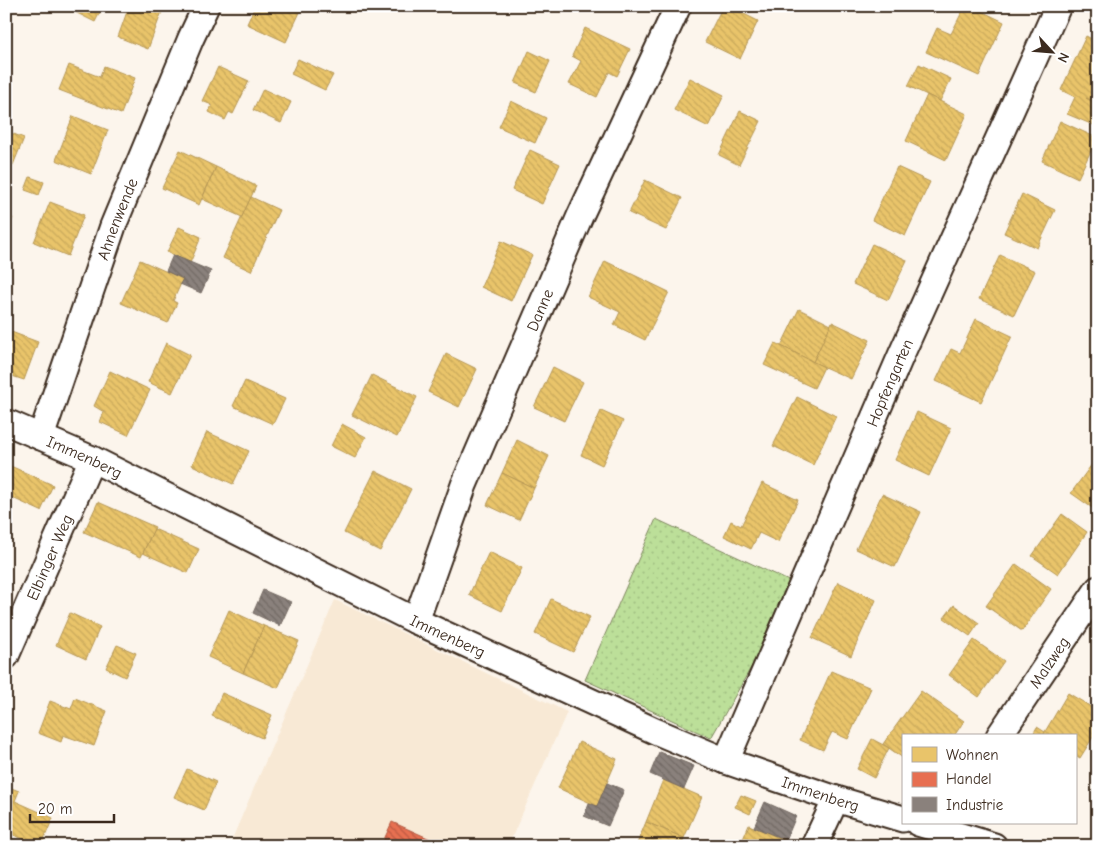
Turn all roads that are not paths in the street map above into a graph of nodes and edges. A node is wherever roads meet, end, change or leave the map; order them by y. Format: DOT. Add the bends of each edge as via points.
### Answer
graph roads {
  1 [pos="206,6"];
  2 [pos="678,6"];
  3 [pos="1058,6"];
  4 [pos="6,422"];
  5 [pos="41,437"];
  6 [pos="92,459"];
  7 [pos="1098,589"];
  8 [pos="416,620"];
  9 [pos="6,656"];
  10 [pos="1000,734"];
  11 [pos="726,762"];
  12 [pos="836,799"];
  13 [pos="902,819"];
  14 [pos="932,825"];
  15 [pos="814,846"];
  16 [pos="994,846"];
  1 -- 5 [label="street, Ahnenwende" via="114,226"];
  2 -- 8 [label="street, Danne" via="580,216 464,485"];
  3 -- 11 [label="street, Hopfengarten" via="902,353"];
  4 -- 5 [label="street, Immenberg"];
  5 -- 6 [label="street, Immenberg"];
  6 -- 8 [label="street, Immenberg"];
  6 -- 9 [label="street, Elbinger Weg"];
  7 -- 10 [label="street, Malzweg"];
  8 -- 11 [label="street, Immenberg"];
  11 -- 12 [label="street, Immenberg"];
  12 -- 13 [label="street, Immenberg"];
  12 -- 15 [label="street"];
  14 -- 16 [label="street"];
}
